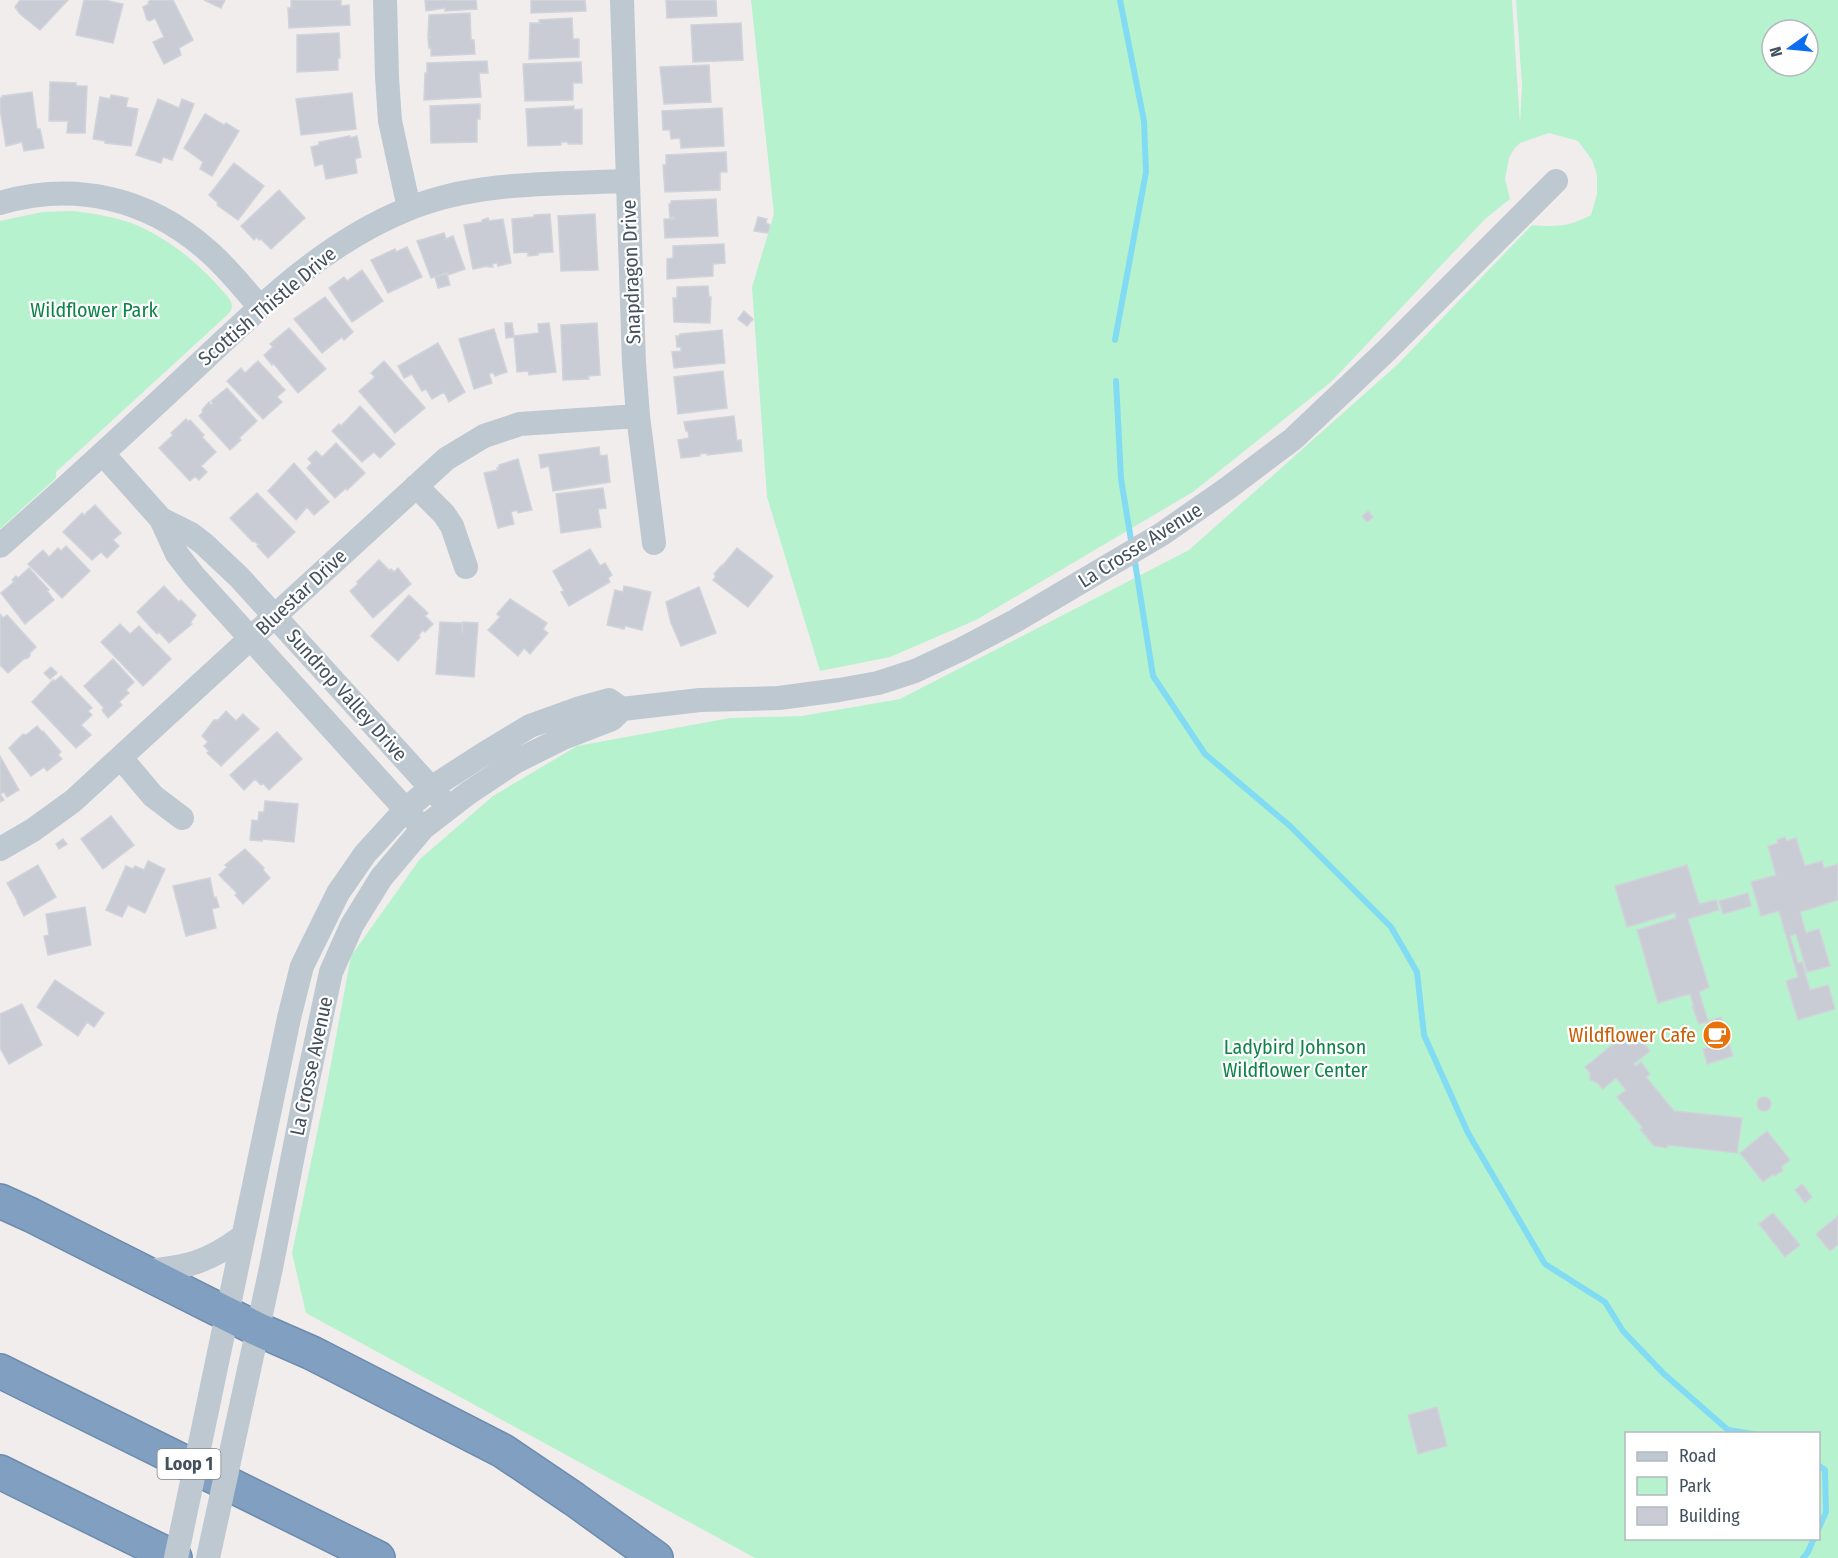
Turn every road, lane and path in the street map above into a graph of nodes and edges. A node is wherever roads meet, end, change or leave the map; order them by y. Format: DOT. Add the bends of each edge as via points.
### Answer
graph roads {
  1 [pos="385,0"];
  2 [pos="622,0"];
  3 [pos="1556,181"];
  4 [pos="628,182"];
  5 [pos="0,203"];
  6 [pos="408,208"];
  7 [pos="260,307"];
  8 [pos="638,416"];
  9 [pos="103,454"];
  10 [pos="416,486"];
  11 [pos="161,519"];
  12 [pos="654,543"];
  13 [pos="0,546"];
  14 [pos="466,567"];
  15 [pos="276,616"];
  16 [pos="250,639"];
  17 [pos="622,709"];
  18 [pos="120,758"];
  19 [pos="431,788"];
  20 [pos="448,807"];
  21 [pos="406,809"];
  22 [pos="182,818"];
  23 [pos="423,828"];
  24 [pos="0,849"];
  25 [pos="0,1201"];
  26 [pos="243,1236"];
  27 [pos="141,1272"];
  28 [pos="227,1314"];
  29 [pos="257,1329"];
  30 [pos="0,1371"];
  31 [pos="0,1472"];
  32 [pos="175,1558"];
  33 [pos="208,1558"];
  34 [pos="378,1558"];
  35 [pos="656,1558"];
  1 -- 6 [label="street" via="390,121"];
  2 -- 4 [label="street, Snapdragon Drive"];
  3 -- 17 [label="street, La Crosse Avenue" via="1293,439 1162,534 1015,621 915,671 878,683 779,698 700,700"];
  4 -- 6 [label="street, Scottish Thistle Drive" via="510,186"];
  4 -- 8 [label="street, Snapdragon Drive"];
  5 -- 7 [label="street" via="30,195 66,193 105,197 145,210 183,231 208,251"];
  6 -- 7 [label="street, Scottish Thistle Drive" via="344,241"];
  7 -- 9 [label="street, Scottish Thistle Drive"];
  8 -- 10 [label="street, Bluestar Drive" via="536,422 505,429 484,436 446,459"];
  8 -- 12 [label="street, Snapdragon Drive"];
  9 -- 11 [label="street, Sundrop Valley Drive"];
  9 -- 13 [label="street, Scottish Thistle Drive"];
  10 -- 14 [label="street" via="452,526"];
  10 -- 15 [label="street, Bluestar Drive"];
  11 -- 15 [label="street, Sundrop Valley Drive" via="204,544"];
  11 -- 16 [label="street, Sundrop Valley Drive" via="177,554"];
  15 -- 16 [label="street, Bluestar Drive"];
  15 -- 19 [label="street, Sundrop Valley Drive"];
  16 -- 18 [label="street, Bluestar Drive"];
  16 -- 21 [label="street, Sundrop Valley Drive"];
  17 -- 19 [label="street, La Crosse Avenue" via="609,700 530,726"];
  17 -- 20 [label="street, La Crosse Avenue" via="612,719 515,762"];
  18 -- 22 [label="street" via="153,796"];
  18 -- 24 [label="street, Bluestar Drive" via="73,801"];
  19 -- 20 [label="street, Sundrop Valley Drive"];
  19 -- 21 [label="street, La Crosse Avenue"];
  20 -- 23 [label="street, La Crosse Avenue"];
  21 -- 23 [label="street, Sundrop Valley Drive"];
  21 -- 26 [label="street, La Crosse Avenue" via="365,854 338,893 302,966"];
  23 -- 29 [label="street, La Crosse Avenue" via="381,878 352,925 330,972"];
  25 -- 27 [label="highway"];
  26 -- 27 [label="street" via="204,1260 175,1269"];
  26 -- 28 [label="street, La Crosse Avenue"];
  27 -- 28 [label="highway"];
  28 -- 29 [label="highway"];
  28 -- 32 [label="street, bridge"];
  29 -- 33 [label="street, La Crosse Avenue, bridge"];
  29 -- 35 [label="highway" via="503,1451"];
  30 -- 34 [label="highway, Loop 1"];
  31 -- 32 [label="highway"];
}
